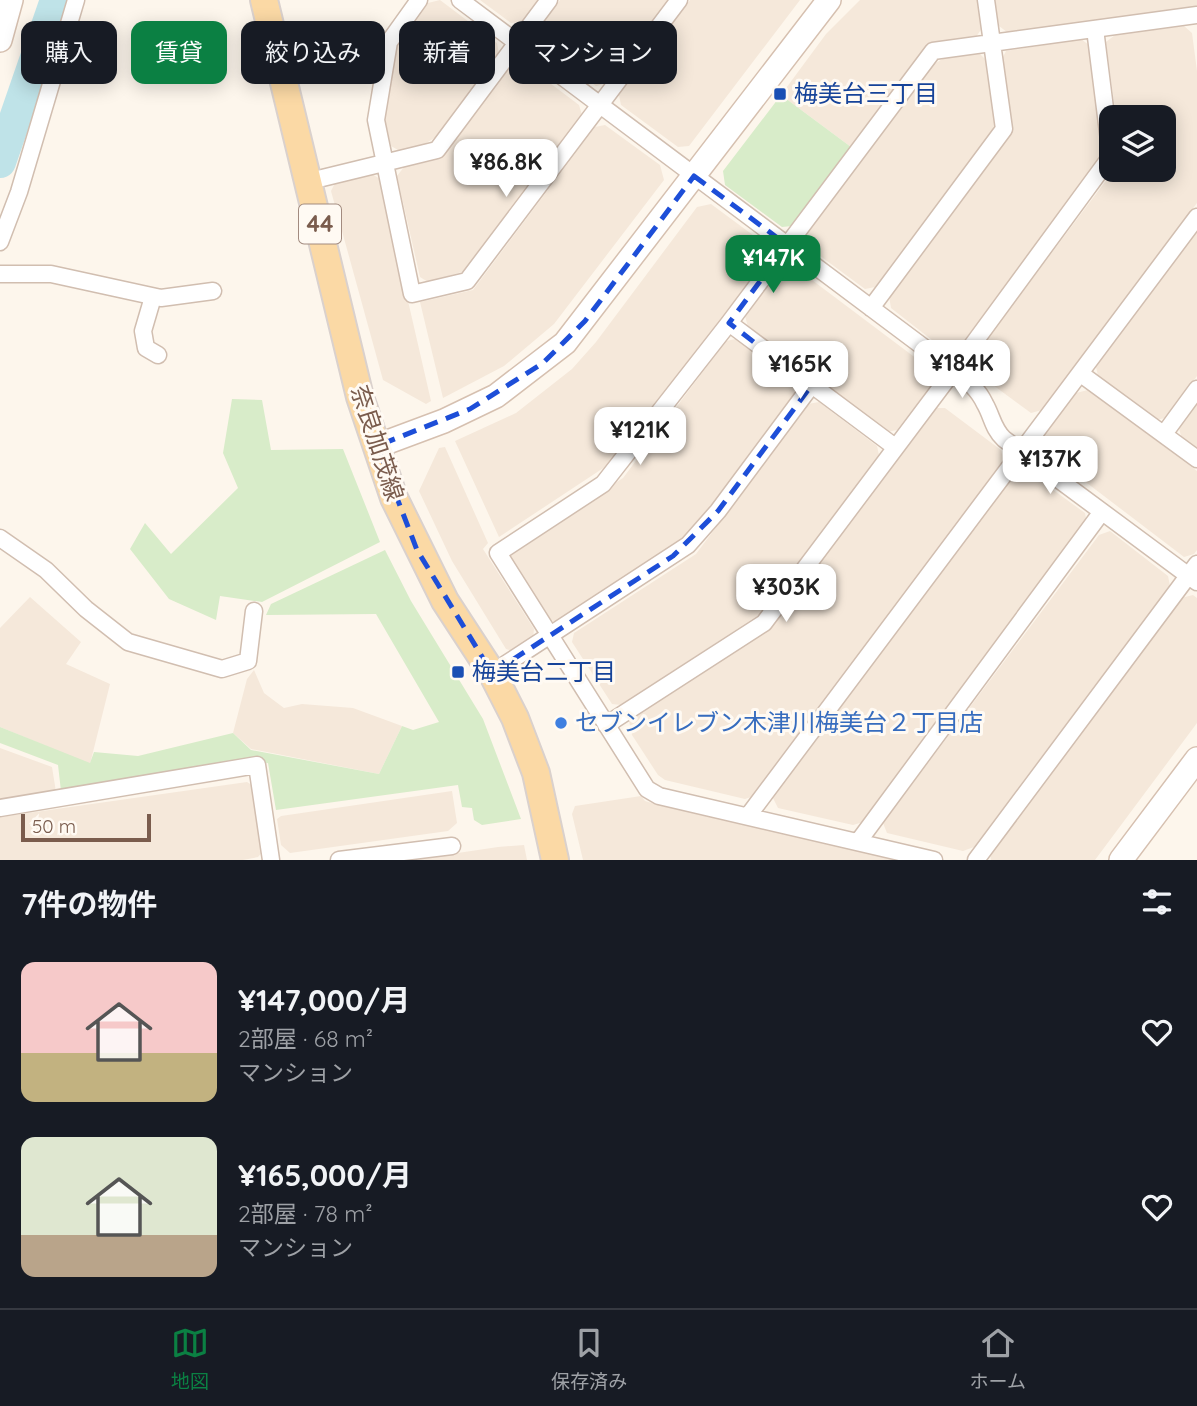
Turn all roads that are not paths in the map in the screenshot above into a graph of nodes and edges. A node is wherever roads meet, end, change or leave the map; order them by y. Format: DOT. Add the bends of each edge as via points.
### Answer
graph roads {
  1 [pos="11,0"];
  2 [pos="76,0"];
  3 [pos="264,0"];
  4 [pos="419,0"];
  5 [pos="460,0"];
  6 [pos="550,0"];
  7 [pos="679,0"];
  8 [pos="829,0"];
  9 [pos="986,0"];
  10 [pos="1197,15"];
  11 [pos="534,21"];
  12 [pos="1095,29"];
  13 [pos="509,37"];
  14 [pos="0,40"];
  15 [pos="992,42"];
  16 [pos="509,54"];
  17 [pos="573,84"];
  18 [pos="601,105"];
  19 [pos="385,162"];
  20 [pos="694,176"];
  21 [pos="310,181"];
  22 [pos="1197,217"];
  23 [pos="0,242"];
  24 [pos="787,245"];
  25 [pos="0,274"];
  26 [pos="213,291"];
  27 [pos="153,297"];
  28 [pos="871,308"];
  29 [pos="729,323"];
  30 [pos="158,355"];
  31 [pos="954,370"];
  32 [pos="1081,374"];
  33 [pos="811,386"];
  34 [pos="1197,389"];
  35 [pos="1164,434"];
  36 [pos="377,446"];
  37 [pos="895,447"];
  38 [pos="1021,451"];
  39 [pos="1197,459"];
  40 [pos="1101,513"];
  41 [pos="0,538"];
  42 [pos="1194,574"];
  43 [pos="254,611"];
  44 [pos="551,637"];
  45 [pos="492,673"];
  46 [pos="606,725"];
  47 [pos="1197,759"];
  48 [pos="0,808"];
  49 [pos="748,816"];
  50 [pos="858,842"];
  51 [pos="452,845"];
  52 [pos="271,860"];
  53 [pos="338,860"];
  54 [pos="555,860"];
  55 [pos="934,860"];
  56 [pos="976,860"];
  57 [pos="1121,860"];
  1 -- 14 [label="street"];
  2 -- 23 [label="street"];
  3 -- 21 [label="main road, 奈良加茂線 / 44"];
  4 -- 19 [label="street" via="389,42 376,120"];
  5 -- 13 [label="street"];
  6 -- 11 [label="street"];
  7 -- 18 [label="street"];
  8 -- 20 [label="street"];
  9 -- 15 [label="street"];
  10 -- 12 [label="street"];
  12 -- 15 [label="street"];
  12 -- 31 [label="street" via="1111,156"];
  15 -- 24 [label="street" via="933,51"];
  15 -- 28 [label="street" via="1004,129"];
  16 -- 19 [label="street" via="437,150"];
  17 -- 18 [label="street"];
  18 -- 19 [label="street" via="467,281 412,295"];
  18 -- 20 [label="street"];
  19 -- 21 [label="street"];
  20 -- 24 [label="street"];
  20 -- 36 [label="street" via="585,321 543,363 470,410"];
  21 -- 36 [label="main road, 奈良加茂線 / 44" via="360,397"];
  22 -- 32 [label="street"];
  24 -- 28 [label="street"];
  24 -- 29 [label="street"];
  25 -- 27 [label="street" via="51,274"];
  26 -- 27 [label="street"];
  27 -- 30 [label="street" via="144,331 146,348"];
  28 -- 31 [label="street"];
  29 -- 33 [label="street"];
  29 -- 44 [label="street" via="603,484 498,553"];
  31 -- 37 [label="street"];
  31 -- 38 [label="street" via="973,384 999,434"];
  32 -- 35 [label="street"];
  32 -- 38 [label="street"];
  33 -- 37 [label="street"];
  33 -- 44 [label="street" via="688,545"];
  34 -- 35 [label="street"];
  35 -- 39 [label="street"];
  36 -- 45 [label="main road, 奈良加茂線 / 44" via="417,550"];
  37 -- 46 [label="street" via="764,623"];
  38 -- 40 [label="street"];
  38 -- 49 [label="street"];
  40 -- 42 [label="street"];
  40 -- 50 [label="street"];
  41 -- 43 [label="street" via="46,570 128,642 222,669 248,661"];
  42 -- 56 [label="street"];
  44 -- 45 [label="street"];
  44 -- 46 [label="street"];
  45 -- 54 [label="main road, 奈良加茂線 / 44" via="536,773"];
  46 -- 49 [label="street" via="647,789 659,796"];
  47 -- 57 [label="street"];
  48 -- 52 [label="street" via="257,765"];
  49 -- 50 [label="street"];
  50 -- 55 [label="street"];
  51 -- 53 [label="street"];
}
